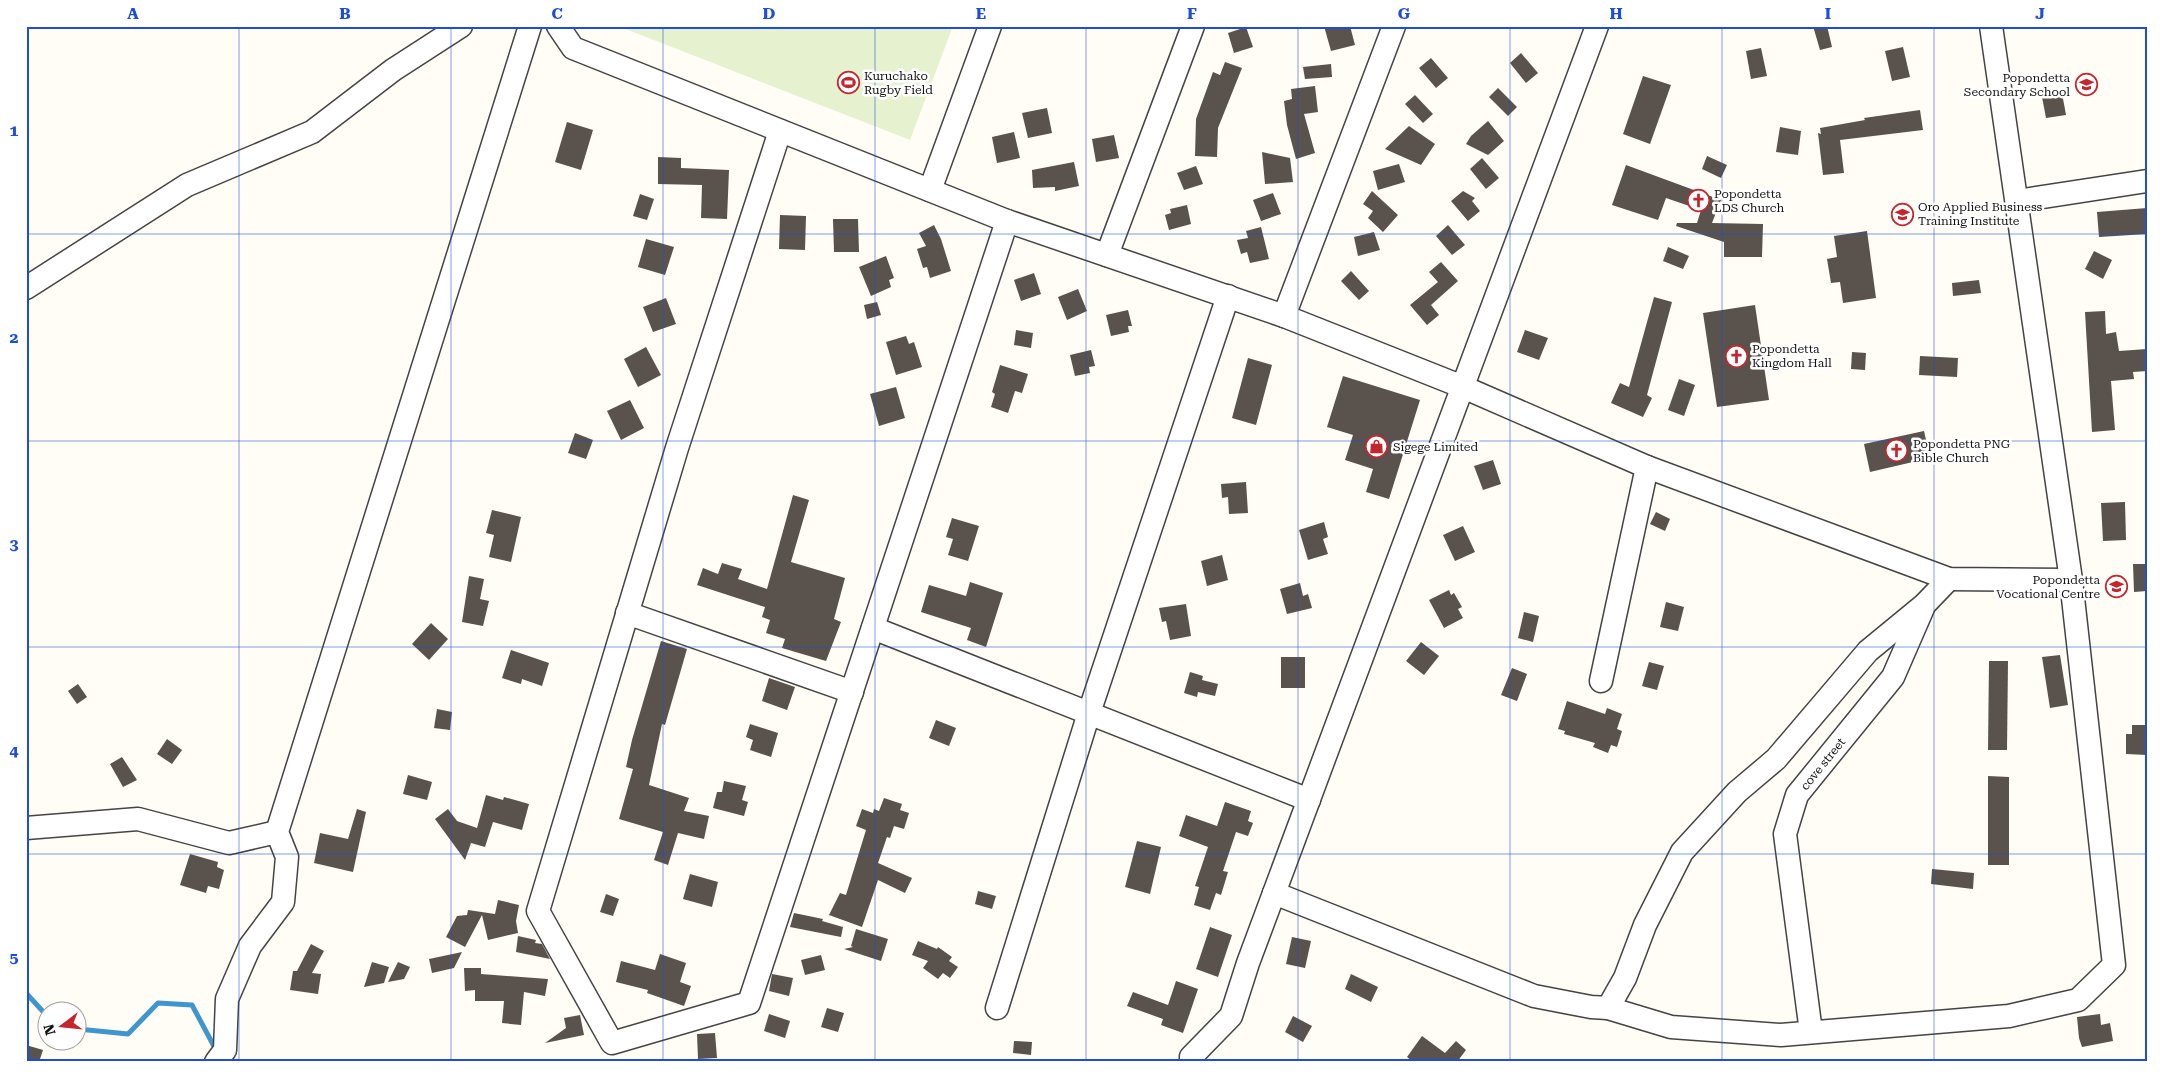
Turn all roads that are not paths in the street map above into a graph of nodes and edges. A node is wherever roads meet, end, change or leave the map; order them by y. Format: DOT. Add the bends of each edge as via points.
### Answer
graph roads {
  1 [pos="461,26"];
  2 [pos="530,26"];
  3 [pos="558,26"];
  4 [pos="990,26"];
  5 [pos="1193,26"];
  6 [pos="1394,26"];
  7 [pos="1597,26"];
  8 [pos="1991,26"];
  9 [pos="780,131"];
  10 [pos="2147,181"];
  11 [pos="930,190"];
  12 [pos="2017,201"];
  13 [pos="1007,221"];
  14 [pos="1107,255"];
  15 [pos="26,288"];
  16 [pos="1228,296"];
  17 [pos="1284,316"];
  18 [pos="1463,386"];
  19 [pos="1648,467"];
  20 [pos="1949,579"];
  21 [pos="2071,580"];
  22 [pos="1924,605"];
  23 [pos="628,613"];
  24 [pos="873,628"];
  25 [pos="1600,681"];
  26 [pos="852,692"];
  27 [pos="1089,713"];
  28 [pos="1309,800"];
  29 [pos="26,828"];
  30 [pos="277,832"];
  31 [pos="1274,893"];
  32 [pos="997,1008"];
  33 [pos="1608,1008"];
  34 [pos="1811,1032"];
  35 [pos="216,1062"];
  36 [pos="1191,1062"];
  1 -- 15 [label="street" via="392,70 312,132 187,185"];
  2 -- 30 [label="street"];
  3 -- 9 [label="street" via="573,48"];
  4 -- 11 [label="street"];
  5 -- 14 [label="street"];
  6 -- 17 [label="street"];
  7 -- 18 [label="street"];
  8 -- 12 [label="street"];
  9 -- 11 [label="street"];
  9 -- 23 [label="street" via="677,448"];
  10 -- 12 [label="street"];
  11 -- 13 [label="street"];
  12 -- 21 [label="street"];
  13 -- 14 [label="street"];
  13 -- 24 [label="street"];
  14 -- 16 [label="street"];
  16 -- 17 [label="street"];
  16 -- 27 [label="street"];
  17 -- 18 [label="street"];
  18 -- 19 [label="street"];
  18 -- 28 [label="street"];
  19 -- 20 [label="street"];
  19 -- 25 [label="street"];
  20 -- 21 [label="street"];
  20 -- 22 [label="street"];
  21 -- 34 [label="street" via="2114,965 2078,1000 2009,1016"];
  22 -- 33 [label="street" via="1868,651 1776,759 1737,792 1682,852 1645,925 1625,978"];
  22 -- 34 [label="street, cove street" via="1893,677 1797,795 1785,834"];
  23 -- 26 [label="street"];
  23 -- 26 [label="street" via="538,911 612,1043 749,1003"];
  24 -- 26 [label="street"];
  24 -- 27 [label="street"];
  27 -- 28 [label="street"];
  27 -- 32 [label="street"];
  28 -- 31 [label="street"];
  29 -- 30 [label="street" via="138,820 229,843"];
  30 -- 35 [label="street" via="287,857 283,902 250,946 227,999 225,1050"];
  31 -- 33 [label="street" via="1534,996"];
  31 -- 36 [label="street" via="1231,1016 1191,1057"];
  33 -- 34 [label="street" via="1670,1027 1781,1035"];
}
